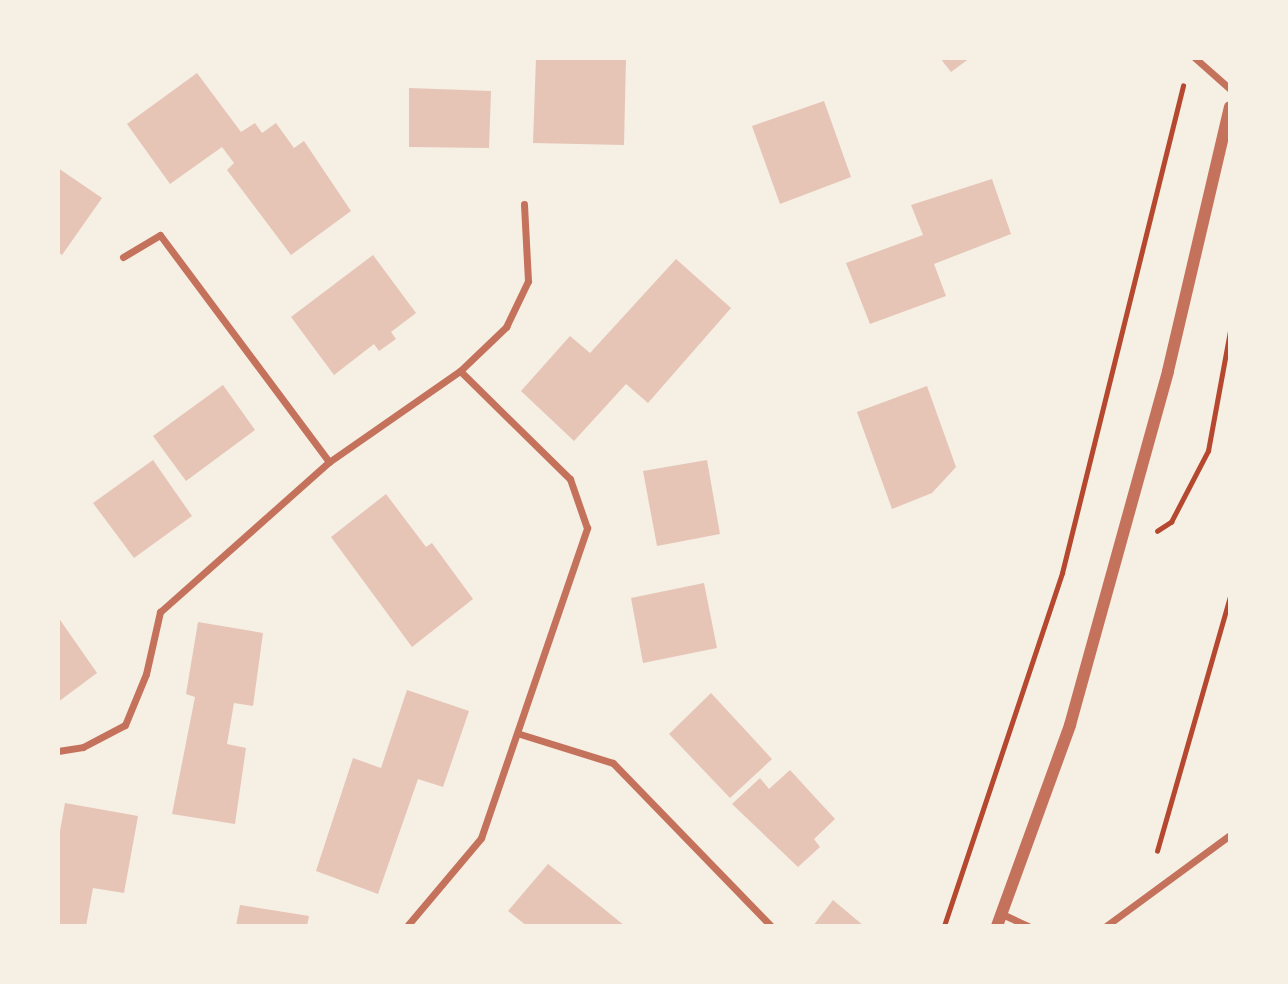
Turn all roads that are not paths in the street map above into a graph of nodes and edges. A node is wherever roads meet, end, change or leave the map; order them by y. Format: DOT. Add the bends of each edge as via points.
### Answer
graph roads {
  1 [pos="1195,58"];
  2 [pos="1230,89"];
  3 [pos="1230,107"];
  4 [pos="524,204"];
  5 [pos="123,257"];
  6 [pos="460,371"];
  7 [pos="329,462"];
  8 [pos="520,734"];
  9 [pos="58,751"];
  10 [pos="1230,835"];
  11 [pos="1000,920"];
  12 [pos="407,926"];
  13 [pos="771,926"];
  14 [pos="1028,926"];
  15 [pos="1106,926"];
  1 -- 2 [label="street"];
  3 -- 11 [label="street" via="1168,370 1070,725"];
  4 -- 6 [label="street" via="528,281 506,327"];
  5 -- 7 [label="street" via="160,235"];
  6 -- 7 [label="street"];
  6 -- 8 [label="street" via="570,480 587,528"];
  7 -- 9 [label="street" via="160,612 146,674 125,725 83,747"];
  8 -- 12 [label="street" via="481,838"];
  8 -- 13 [label="street" via="613,763"];
  10 -- 15 [label="street"];
  11 -- 14 [label="street"];
}
